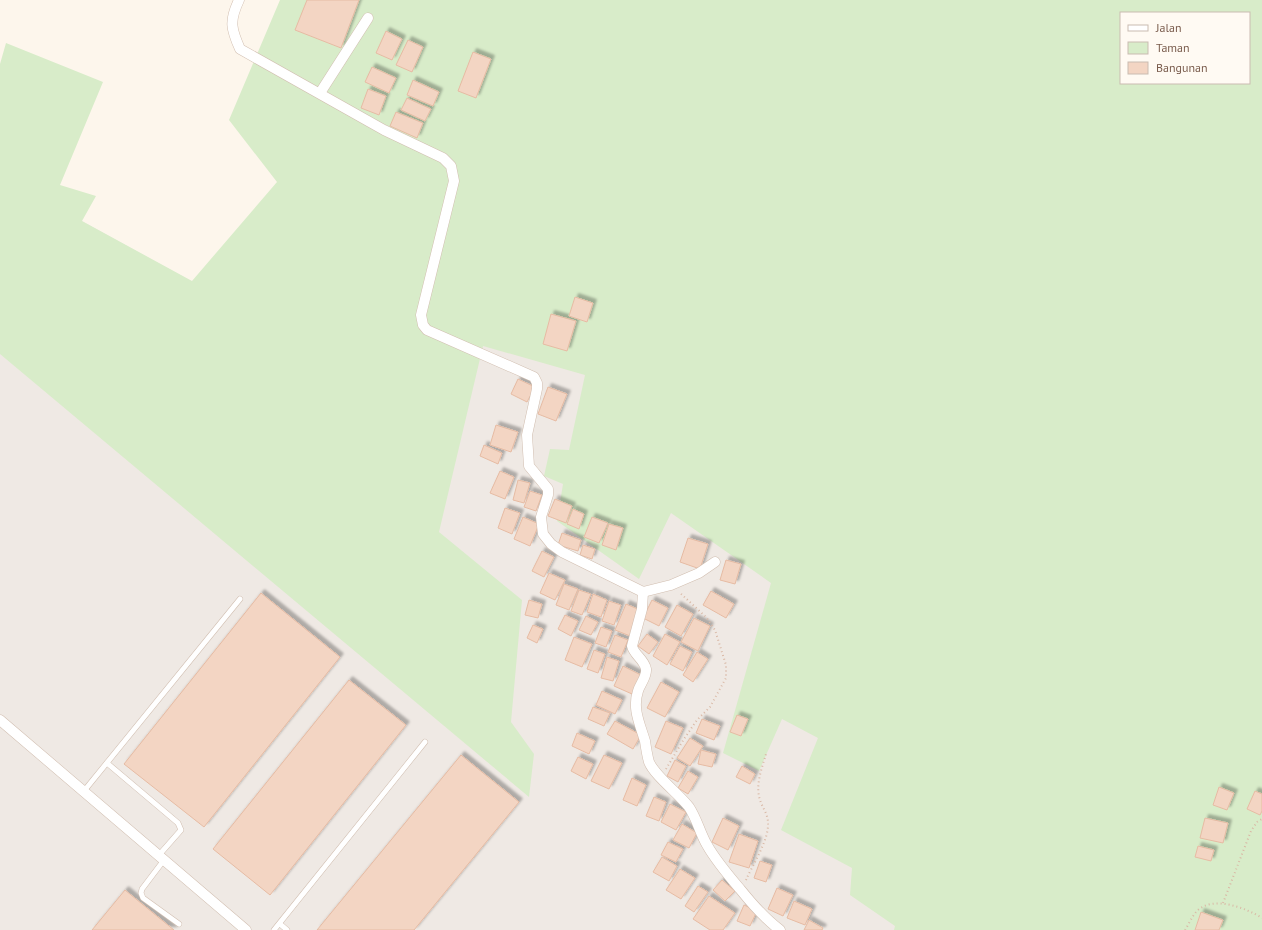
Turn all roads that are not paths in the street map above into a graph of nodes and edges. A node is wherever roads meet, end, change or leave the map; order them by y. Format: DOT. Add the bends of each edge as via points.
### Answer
graph roads {
  1 [pos="239,0"];
  2 [pos="368,18"];
  3 [pos="320,93"];
  4 [pos="715,562"];
  5 [pos="643,592"];
  6 [pos="240,599"];
  7 [pos="0,720"];
  8 [pos="425,742"];
  9 [pos="107,763"];
  10 [pos="84,791"];
  11 [pos="162,857"];
  12 [pos="179,924"];
  13 [pos="280,924"];
  14 [pos="246,930"];
  15 [pos="274,930"];
  16 [pos="287,930"];
  17 [pos="780,930"];
  1 -- 3 [label="street" via="233,12 233,32 240,49"];
  2 -- 3 [label="street"];
  3 -- 5 [label="street" via="384,130 442,158 452,166 454,181 421,315 423,325 427,330 534,377 538,383 527,435 529,466 548,489 541,517 543,534 562,552"];
  4 -- 5 [label="street" via="699,573 670,585"];
  5 -- 17 [label="street" via="642,609 632,646 646,669 635,704 649,761 690,809 719,864 766,918"];
  6 -- 9 [label="lane"];
  7 -- 10 [label="street"];
  8 -- 13 [label="lane"];
  9 -- 10 [label="lane"];
  9 -- 11 [label="lane" via="178,823 180,830"];
  10 -- 11 [label="street"];
  11 -- 12 [label="lane" via="141,893 143,898"];
  11 -- 14 [label="street"];
  13 -- 15 [label="lane"];
  13 -- 16 [label="lane"];
}
